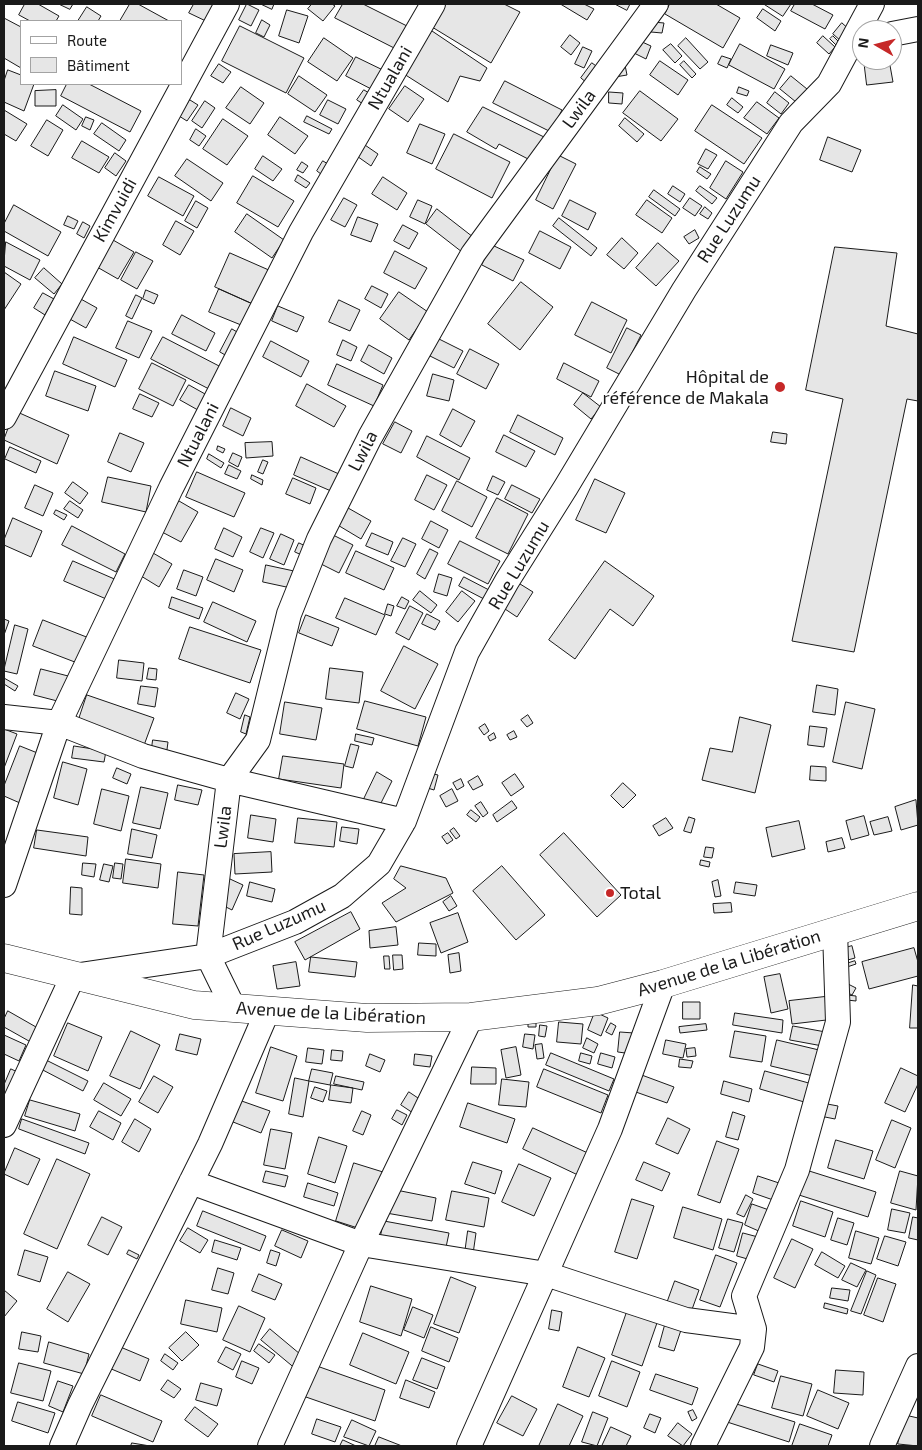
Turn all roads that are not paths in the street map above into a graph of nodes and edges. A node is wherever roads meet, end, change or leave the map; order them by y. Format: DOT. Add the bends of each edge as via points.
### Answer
graph roads {
  1 [pos="227,4"];
  2 [pos="433,4"];
  3 [pos="656,4"];
  4 [pos="872,4"];
  5 [pos="866,20"];
  6 [pos="918,29"];
  7 [pos="902,32"];
  8 [pos="852,49"];
  9 [pos="4,417"];
  10 [pos="4,716"];
  11 [pos="59,723"];
  12 [pos="229,780"];
  13 [pos="404,822"];
  14 [pos="4,885"];
  15 [pos="918,906"];
  16 [pos="835,931"];
  17 [pos="208,956"];
  18 [pos="4,958"];
  19 [pos="73,976"];
  20 [pos="663,984"];
  21 [pos="234,1009"];
  22 [pos="266,1012"];
  23 [pos="471,1017"];
  24 [pos="4,1125"];
  25 [pos="191,1182"];
  26 [pos="361,1244"];
  27 [pos="546,1274"];
  28 [pos="754,1329"];
  29 [pos="918,1366"];
  30 [pos="62,1446"];
  31 [pos="270,1446"];
  32 [pos="469,1446"];
  33 [pos="704,1446"];
  34 [pos="882,1446"];
  1 -- 9 [label="street, Kimvuidi"];
  2 -- 11 [label="street, Ntualani" via="300,232 171,488"];
  3 -- 12 [label="street, Lwila" via="473,254 370,437 320,539 289,614 258,740"];
  4 -- 5 [label="street, Rue Luzumu"];
  6 -- 7 [label="street"];
  8 -- 13 [label="street, Rue Luzumu" via="829,84 790,122 498,597 467,652"];
  10 -- 11 [label="street"];
  11 -- 12 [label="street" via="144,756"];
  11 -- 14 [label="street, Ntualani"];
  12 -- 13 [label="street"];
  12 -- 17 [label="street, Lwila"];
  13 -- 17 [label="street, Rue Luzumu" via="379,864 342,896 295,922"];
  15 -- 16 [label="highway, Avenue de la Libération"];
  16 -- 20 [label="highway, Avenue de la Libération"];
  16 -- 28 [label="street" via="838,1022 797,1170 744,1296"];
  17 -- 19 [label="street, Rue Luzumu"];
  17 -- 21 [label="street"];
  18 -- 19 [label="highway, Avenue de la Libération"];
  19 -- 21 [label="highway, Avenue de la Libération" via="194,1005"];
  19 -- 24 [label="street"];
  20 -- 23 [label="highway, Avenue de la Libération" via="598,1001"];
  20 -- 27 [label="street" via="610,1129"];
  21 -- 22 [label="highway, Avenue de la Libération"];
  22 -- 23 [label="highway, Avenue de la Libération" via="367,1018"];
  22 -- 25 [label="street"];
  23 -- 26 [label="street"];
  25 -- 26 [label="street"];
  25 -- 30 [label="street"];
  26 -- 27 [label="street"];
  26 -- 31 [label="street"];
  27 -- 28 [label="street" via="686,1320"];
  27 -- 32 [label="street"];
  28 -- 33 [label="street" via="752,1347"];
  29 -- 34 [label="street"];
}
